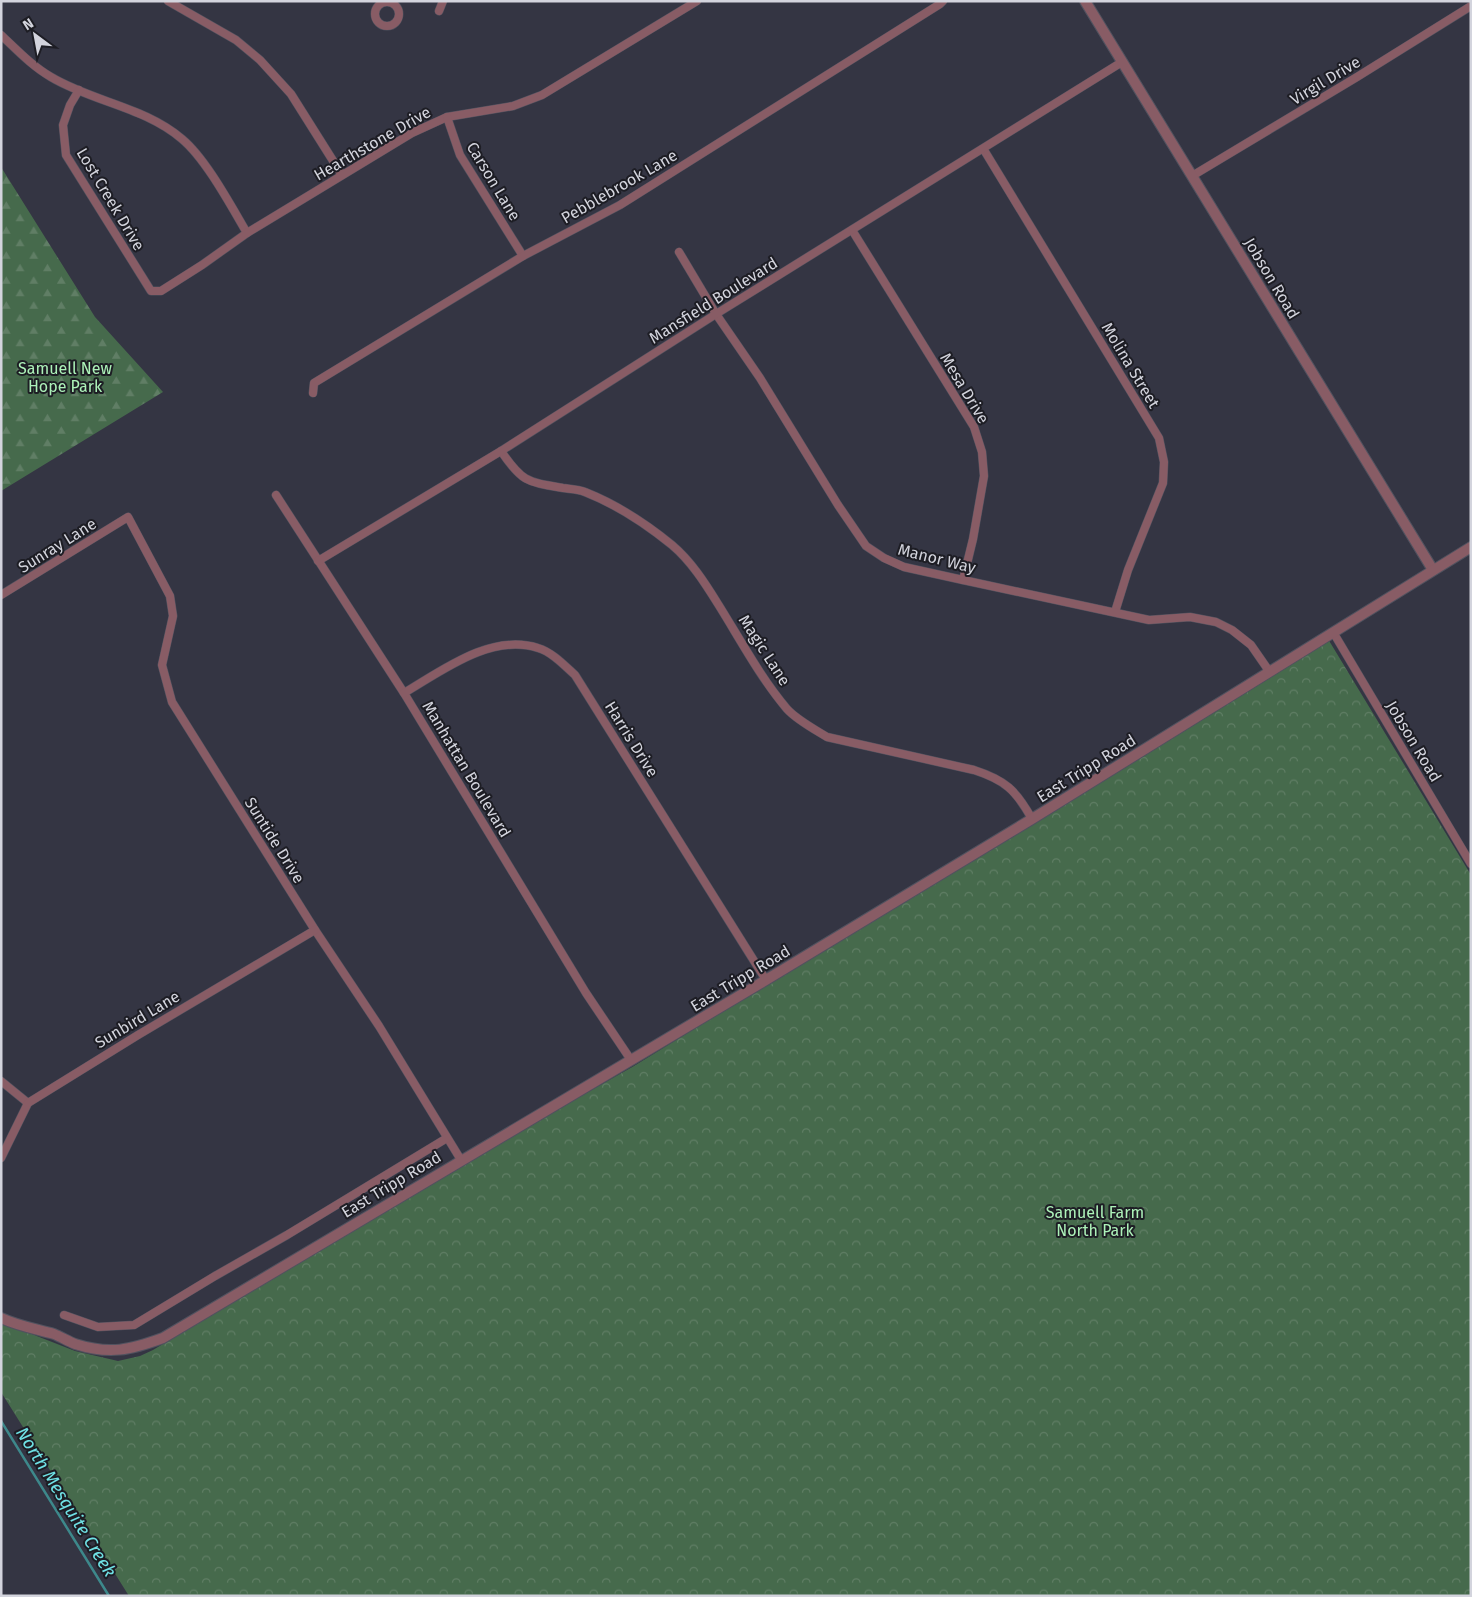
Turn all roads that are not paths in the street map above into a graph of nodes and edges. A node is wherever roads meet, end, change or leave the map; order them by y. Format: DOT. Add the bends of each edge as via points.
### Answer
graph roads {
  1 [pos="168,1"];
  2 [pos="442,1"];
  3 [pos="697,1"];
  4 [pos="943,1"];
  5 [pos="1087,2"];
  6 [pos="1471,6"];
  7 [pos="439,11"];
  8 [pos="1,35"];
  9 [pos="1122,62"];
  10 [pos="79,90"];
  11 [pos="447,117"];
  12 [pos="984,150"];
  13 [pos="342,175"];
  14 [pos="1192,176"];
  15 [pos="852,230"];
  16 [pos="247,234"];
  17 [pos="679,252"];
  18 [pos="523,256"];
  19 [pos="151,291"];
  20 [pos="716,314"];
  21 [pos="313,393"];
  22 [pos="501,451"];
  23 [pos="276,495"];
  24 [pos="128,517"];
  25 [pos="1471,546"];
  26 [pos="318,560"];
  27 [pos="1433,570"];
  28 [pos="963,580"];
  29 [pos="1,596"];
  30 [pos="1115,612"];
  31 [pos="1333,632"];
  32 [pos="1269,671"];
  33 [pos="404,693"];
  34 [pos="1032,819"];
  35 [pos="1471,864"];
  36 [pos="315,930"];
  37 [pos="766,980"];
  38 [pos="631,1060"];
  39 [pos="1,1081"];
  40 [pos="28,1103"];
  41 [pos="447,1138"];
  42 [pos="1,1158"];
  43 [pos="461,1160"];
  44 [pos="64,1315"];
  45 [pos="1,1318"];
  1 -- 13 [label="street" via="236,40 260,60 291,94"];
  2 -- 7 [label="street"];
  3 -- 11 [label="street, Hearthstone Drive" via="542,95 513,106"];
  4 -- 18 [label="street, Pebblebrook Lane" via="620,205"];
  5 -- 9 [label="street, Jobson Road"];
  6 -- 14 [label="street, Virgil Drive"];
  8 -- 10 [label="street" via="51,77"];
  9 -- 12 [label="street, Mansfield Boulevard"];
  9 -- 14 [label="street, Jobson Road"];
  10 -- 16 [label="street" via="148,117 183,139 203,163"];
  10 -- 19 [label="street, Lost Creek Drive" via="63,125 66,155"];
  11 -- 13 [label="street, Hearthstone Drive" via="412,133"];
  11 -- 18 [label="street, Carson Lane" via="460,155"];
  12 -- 15 [label="street, Mansfield Boulevard"];
  12 -- 30 [label="street, Molina Street" via="1159,438 1164,462 1163,483"];
  13 -- 16 [label="street, Hearthstone Drive"];
  14 -- 27 [label="street, Jobson Road"];
  15 -- 20 [label="street, Mansfield Boulevard"];
  15 -- 28 [label="street, Mesa Drive" via="980,441 984,476"];
  16 -- 19 [label="street, Hearthstone Drive" via="160,291"];
  17 -- 20 [label="street, Manor Way"];
  18 -- 21 [label="street, Pebblebrook Lane" via="314,383"];
  20 -- 22 [label="street, Mansfield Boulevard"];
  20 -- 28 [label="street, Manor Way" via="866,546 904,567"];
  22 -- 26 [label="street, Mansfield Boulevard"];
  22 -- 34 [label="street, Magic Lane" via="515,472 524,478 538,484 582,491 607,502 644,523 674,547 702,578 768,683 789,710 814,729 827,737 994,776 1021,799"];
  23 -- 26 [label="street, Manhattan Boulevard"];
  24 -- 29 [label="street, Sunray Lane"];
  24 -- 36 [label="street, Suntide Drive" via="170,596 173,616 162,665 172,702"];
  25 -- 27 [label="street, East Tripp Road"];
  26 -- 33 [label="street, Manhattan Boulevard"];
  27 -- 31 [label="street, East Tripp Road"];
  28 -- 30 [label="street, Manor Way"];
  30 -- 32 [label="street, Manor Way" via="1150,620 1190,617 1216,622 1251,645"];
  31 -- 32 [label="street, East Tripp Road"];
  31 -- 35 [label="street, Jobson Road"];
  32 -- 34 [label="street, East Tripp Road"];
  33 -- 37 [label="street, Harris Drive" via="475,652 525,645 540,648 557,659 575,675"];
  33 -- 38 [label="street, Manhattan Boulevard" via="586,993"];
  34 -- 37 [label="street, East Tripp Road"];
  36 -- 40 [label="street, Sunbird Lane"];
  36 -- 41 [label="street, Suntide Drive" via="379,1026"];
  37 -- 38 [label="street, East Tripp Road"];
  38 -- 43 [label="street, East Tripp Road"];
  39 -- 40 [label="street"];
  40 -- 42 [label="street"];
  41 -- 43 [label="street, Suntide Drive"];
  41 -- 44 [label="street" via="134,1325 98,1327"];
  43 -- 45 [label="street, East Tripp Road" via="163,1338 135,1348 119,1351 76,1344"];
}
